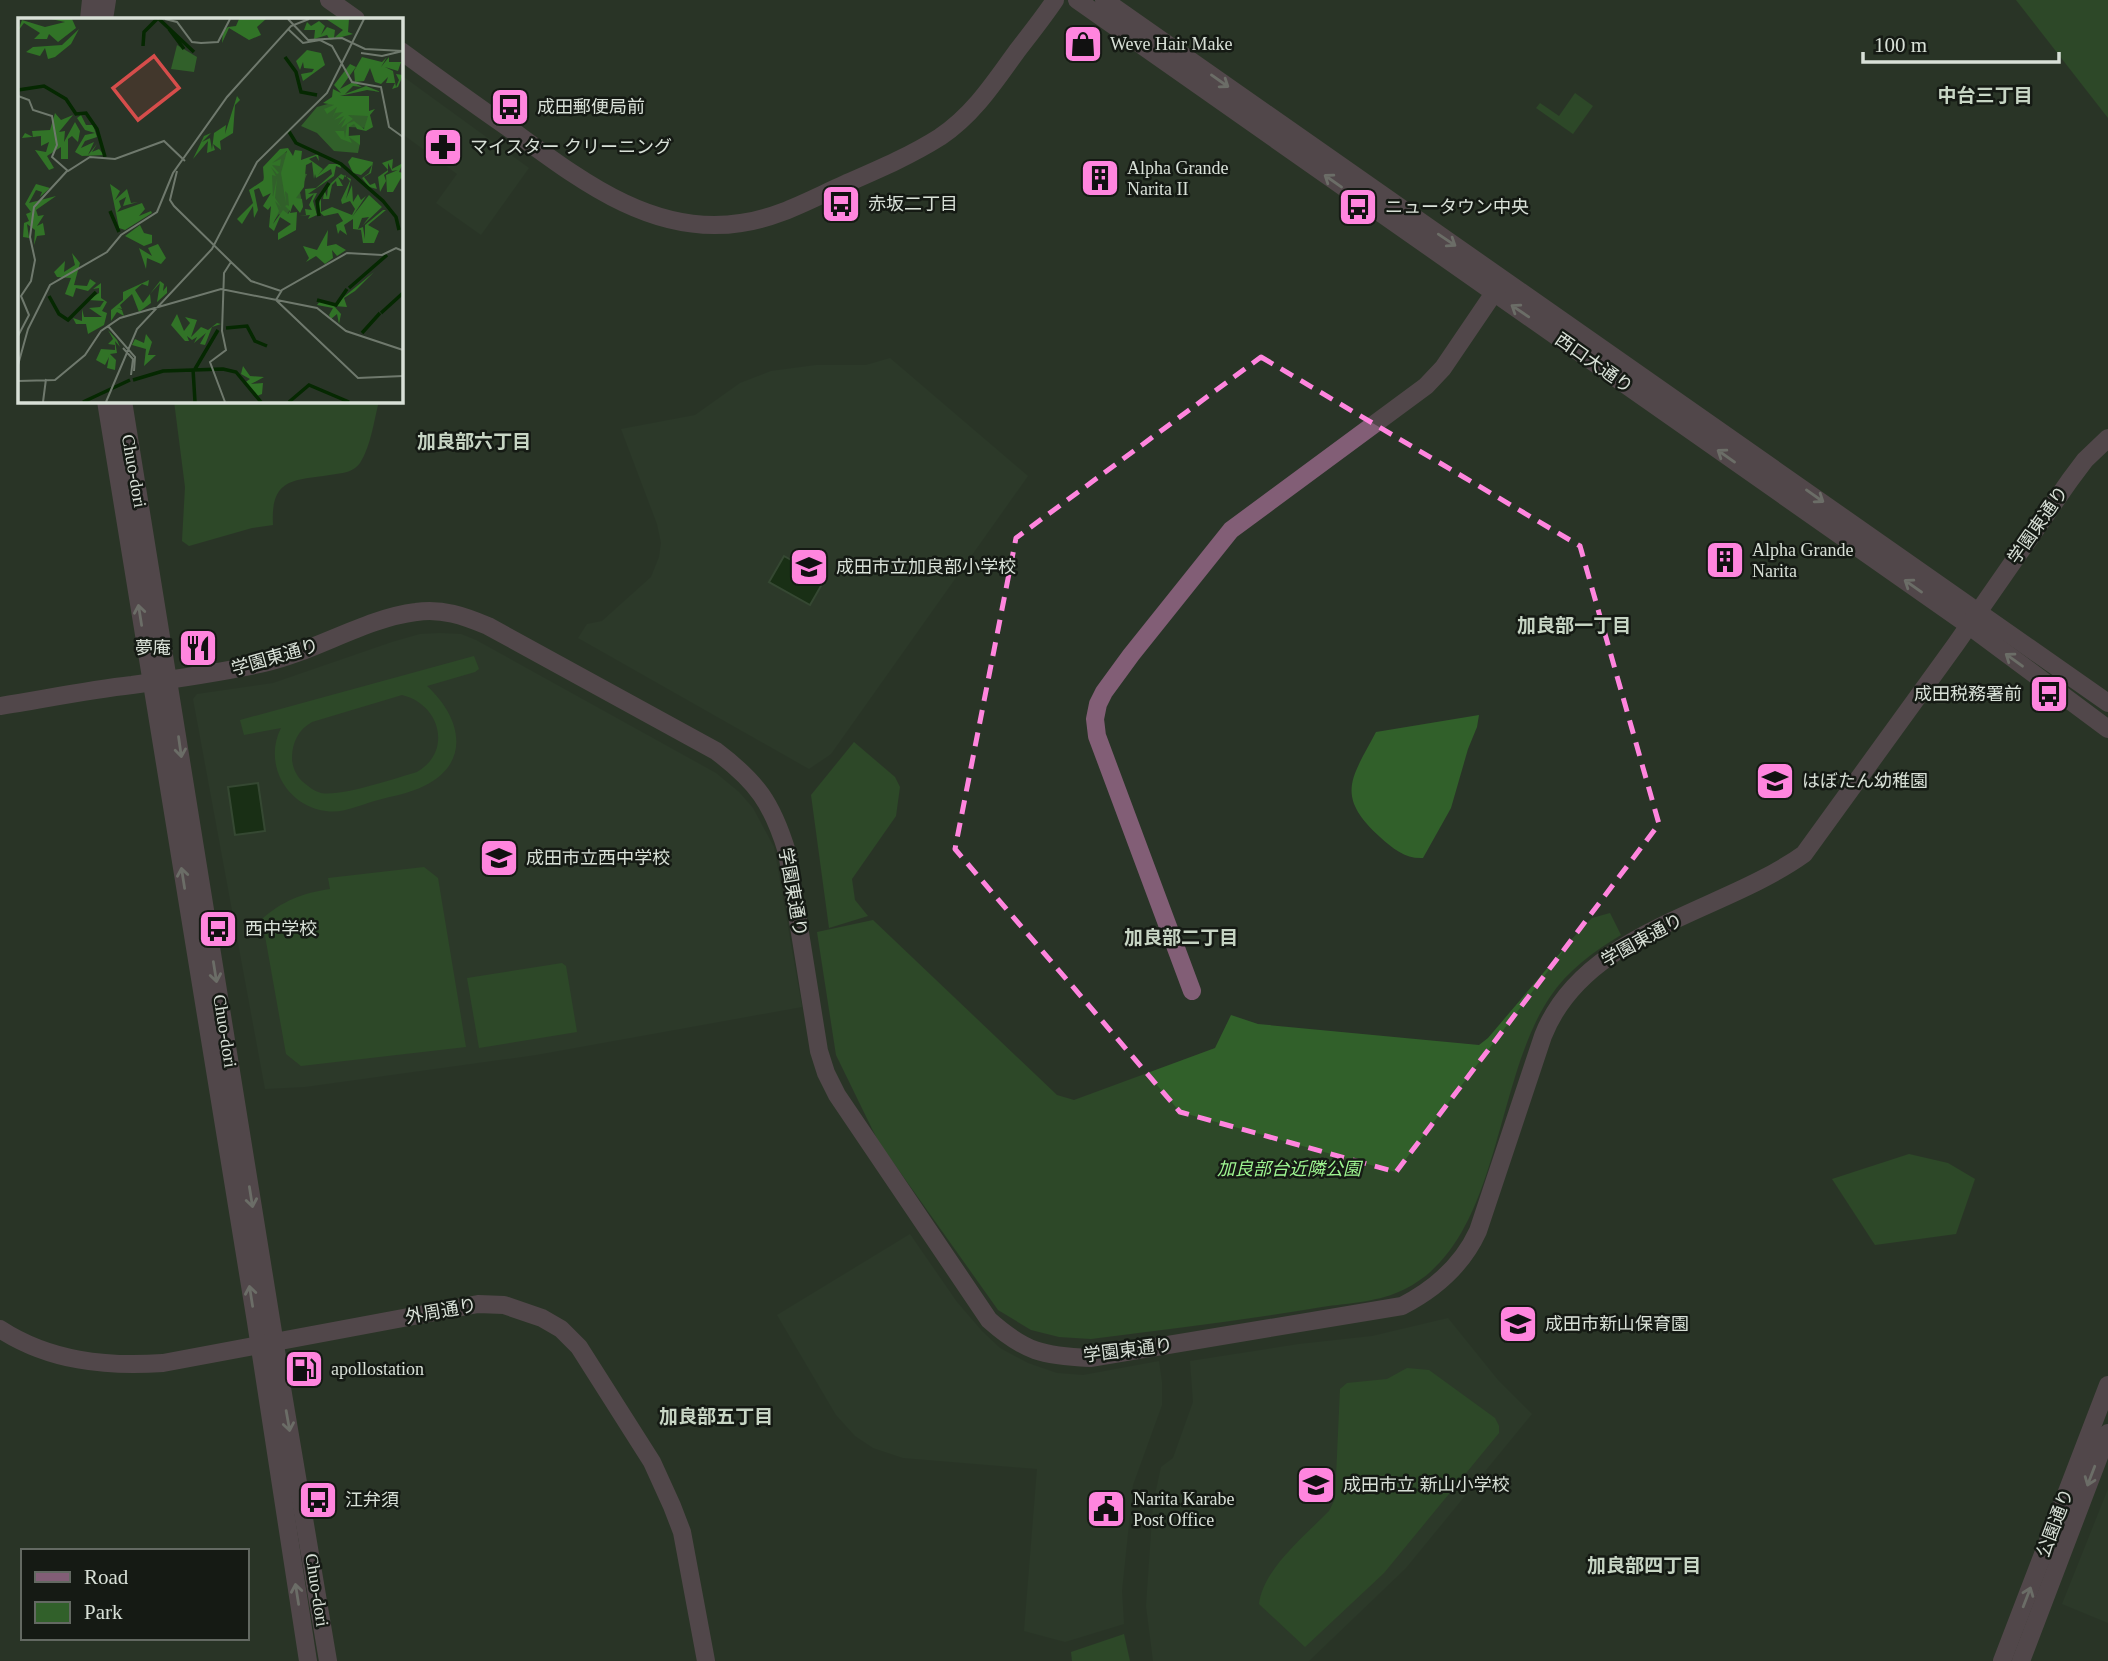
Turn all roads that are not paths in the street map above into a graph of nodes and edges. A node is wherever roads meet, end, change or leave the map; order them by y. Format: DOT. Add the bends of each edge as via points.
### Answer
graph roads {
  1 [pos="91,0"];
  2 [pos="107,0"];
  3 [pos="328,0"];
  4 [pos="1055,0"];
  5 [pos="1077,0"];
  6 [pos="1104,0"];
  7 [pos="89,18"];
  8 [pos="104,18"];
  9 [pos="355,18"];
  10 [pos="402,52"];
  11 [pos="1498,286"];
  12 [pos="106,402"];
  13 [pos="122,402"];
  14 [pos="2108,438"];
  15 [pos="1978,610"];
  16 [pos="1968,625"];
  17 [pos="159,681"];
  18 [pos="2108,702"];
  19 [pos="0,706"];
  20 [pos="2108,729"];
  21 [pos="1192,991"];
  22 [pos="0,1329"];
  23 [pos="267,1344"];
  24 [pos="2108,1385"];
  25 [pos="2108,1433"];
  26 [pos="308,1661"];
  27 [pos="328,1661"];
  28 [pos="706,1661"];
  29 [pos="2002,1661"];
  30 [pos="2021,1661"];
  1 -- 7 [label="street"];
  2 -- 8 [label="street"];
  3 -- 9 [label="street"];
  4 -- 10 [label="street" via="986,94 941,136 786,211 723,226 671,221 607,196"];
  11 -- 5 [label="street, 西口大通り, one-way"];
  6 -- 11 [label="street, 西口大通り, one-way"];
  11 -- 15 [label="street, 西口大通り, one-way"];
  16 -- 11 [label="street, 西口大通り, one-way"];
  11 -- 21 [label="street" via="1426,386 1231,530 1098,704 1097,736"];
  17 -- 12 [label="street, Chuo-dori, one-way"];
  13 -- 17 [label="street, Chuo-dori"];
  14 -- 15 [label="street, 学園東通り" via="2085,460"];
  15 -- 16 [label="street, 学園東通り"];
  15 -- 18 [label="street, 西口大通り"];
  16 -- 17 [label="street, 学園東通り" via="1804,854 1781,871 1609,955 1560,1004 1543,1036 1478,1231 1462,1260 1441,1281 1402,1306 1090,1358 1029,1349 989,1320 837,1095 819,1051 778,821 754,785 716,751 460,614 417,611 291,656"];
  20 -- 16 [label="street, 西口大通り, one-way"];
  17 -- 19 [label="street, 学園東通り"];
  17 -- 23 [label="street, Chuo-dori"];
  22 -- 23 [label="street, 外周通り" via="56,1354 125,1366"];
  26 -- 23 [label="street, Chuo-dori, one-way"];
  23 -- 27 [label="street, Chuo-dori, one-way"];
  23 -- 28 [label="street, 外周通り" via="478,1304 523,1310 561,1329 579,1348 652,1462 672,1506 682,1532"];
  29 -- 24 [label="street, 公園通り, one-way"];
  25 -- 30 [label="street, 公園通り, one-way"];
}
